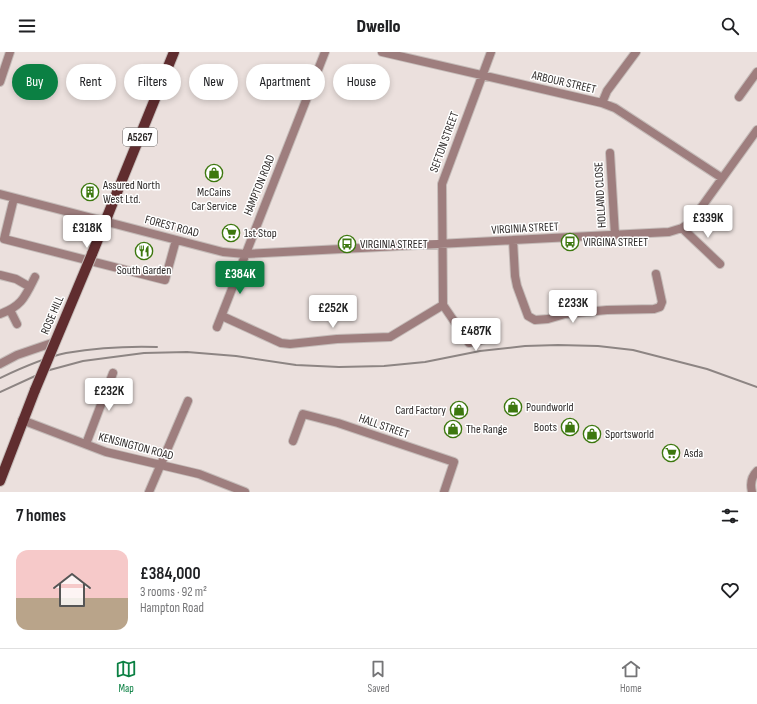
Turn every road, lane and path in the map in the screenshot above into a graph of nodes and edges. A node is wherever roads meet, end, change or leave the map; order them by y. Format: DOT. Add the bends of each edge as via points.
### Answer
graph roads {
  1 [pos="10,52"];
  2 [pos="174,52"];
  3 [pos="325,52"];
  4 [pos="382,52"];
  5 [pos="490,52"];
  6 [pos="636,52"];
  7 [pos="757,72"];
  8 [pos="481,76"];
  9 [pos="0,82"];
  10 [pos="740,96"];
  11 [pos="602,103"];
  12 [pos="757,130"];
  13 [pos="610,153"];
  14 [pos="722,178"];
  15 [pos="0,194"];
  16 [pos="14,198"];
  17 [pos="106,221"];
  18 [pos="682,228"];
  19 [pos="615,235"];
  20 [pos="176,240"];
  21 [pos="513,240"];
  22 [pos="442,244"];
  23 [pos="245,254"];
  24 [pos="720,264"];
  25 [pos="656,274"];
  26 [pos="0,275"];
  27 [pos="35,277"];
  28 [pos="30,287"];
  29 [pos="443,305"];
  30 [pos="10,310"];
  31 [pos="0,314"];
  32 [pos="222,316"];
  33 [pos="17,324"];
  34 [pos="217,328"];
  35 [pos="495,337"];
  36 [pos="55,342"];
  37 [pos="0,364"];
  38 [pos="113,373"];
  39 [pos="188,401"];
  40 [pos="22,420"];
  41 [pos="293,441"];
  42 [pos="86,444"];
  43 [pos="160,465"];
  44 [pos="757,471"];
  45 [pos="0,481"];
  46 [pos="149,492"];
  47 [pos="245,492"];
  48 [pos="444,492"];
  49 [pos="752,492"];
  1 -- 9 [label="street"];
  2 -- 17 [label="main road, A5267"];
  3 -- 23 [label="street, HAMPTON ROAD"];
  4 -- 8 [label="street, ARBOUR STREET"];
  5 -- 8 [label="street, SEFTON STREET"];
  6 -- 11 [label="street"];
  7 -- 10 [label="street"];
  8 -- 11 [label="street, ARBOUR STREET"];
  8 -- 22 [label="street, SEFTON STREET" via="442,184"];
  11 -- 14 [label="street, ARBOUR STREET" via="614,108"];
  12 -- 14 [label="street"];
  13 -- 19 [label="street, HOLLAND CLOSE"];
  14 -- 18 [label="street" via="690,223"];
  15 -- 16 [label="street, FOREST ROAD"];
  16 -- 17 [label="street, FOREST ROAD"];
  16 -- 20 [label="street" via="4,239 165,280"];
  17 -- 20 [label="street, FOREST ROAD"];
  17 -- 36 [label="main road, ROSE HILL / A5267, bridge"];
  18 -- 19 [label="street, VIRGINIA STREET" via="669,232"];
  18 -- 24 [label="street"];
  19 -- 21 [label="street, VIRGINIA STREET"];
  20 -- 23 [label="street, FOREST ROAD" via="223,252"];
  21 -- 22 [label="street, VIRGINIA STREET"];
  21 -- 25 [label="street" via="517,286 528,316 535,320 565,314 660,307 662,302"];
  22 -- 23 [label="street, VIRGINIA STREET"];
  22 -- 29 [label="street, SEFTON STREET"];
  23 -- 32 [label="street, HAMPTON ROAD"];
  26 -- 28 [label="street" via="16,279"];
  27 -- 28 [label="street"];
  28 -- 30 [label="street" via="24,299"];
  29 -- 32 [label="street" via="390,337 336,338 290,344 281,343"];
  29 -- 35 [label="street" via="469,343"];
  30 -- 31 [label="street"];
  30 -- 33 [label="street"];
  32 -- 34 [label="street, HAMPTON ROAD"];
  36 -- 37 [label="street" via="32,349"];
  36 -- 40 [label="main road, ROSE HILL / A5267, bridge"];
  38 -- 42 [label="street"];
  39 -- 43 [label="street"];
  40 -- 42 [label="street, KENSINGTON ROAD"];
  40 -- 45 [label="main road, A5267"];
  41 -- 48 [label="street, HALL STREET" via="303,414 338,422 454,462"];
  42 -- 43 [label="street, KENSINGTON ROAD" via="106,452"];
  43 -- 46 [label="street"];
  43 -- 47 [label="street, KENSINGTON ROAD" via="198,474"];
  44 -- 49 [label="street" via="752,476"];
}
